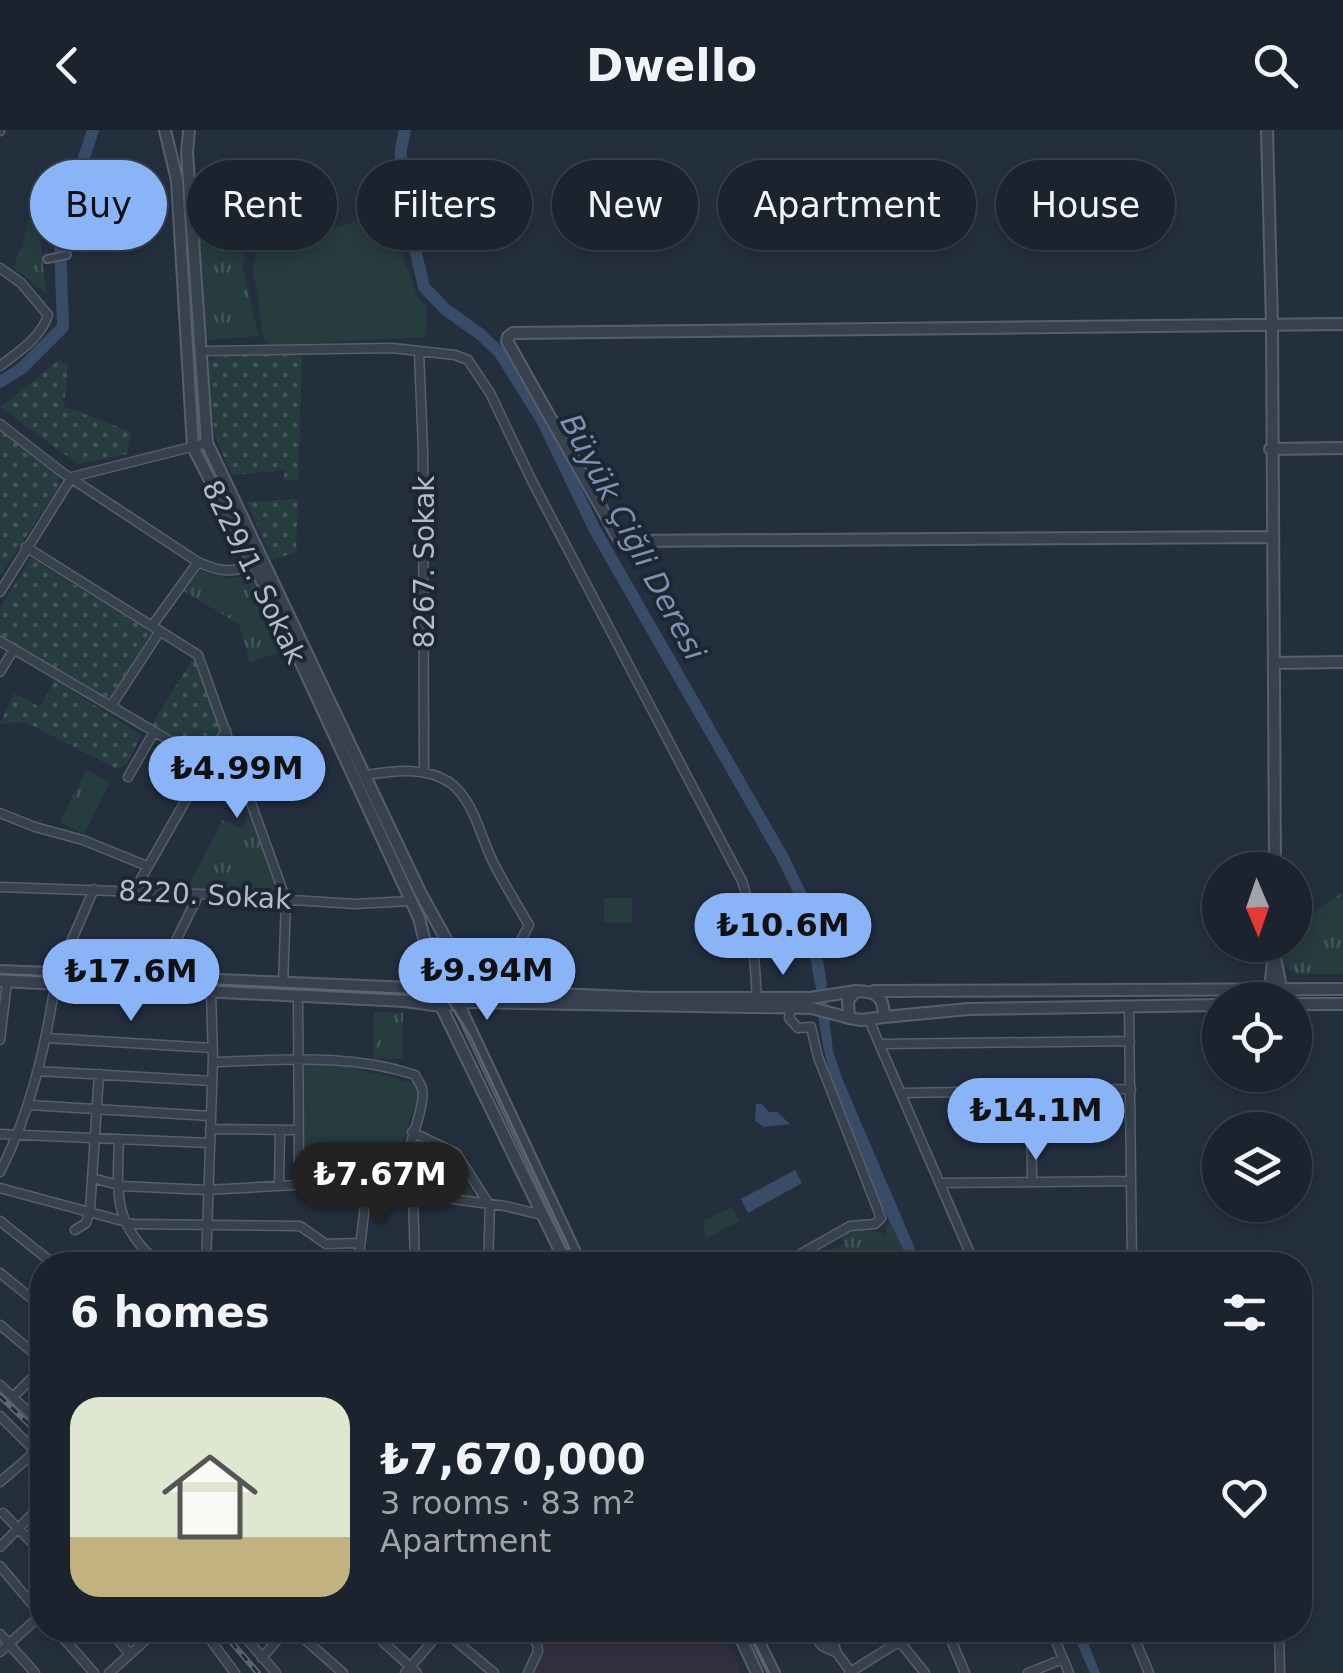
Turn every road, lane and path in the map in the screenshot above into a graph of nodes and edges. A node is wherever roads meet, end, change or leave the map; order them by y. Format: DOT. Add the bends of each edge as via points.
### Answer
graph roads {
  1 [pos="165,130"];
  2 [pos="189,130"];
  3 [pos="1267,130"];
  4 [pos="68,255"];
  5 [pos="47,258"];
  6 [pos="0,268"];
  7 [pos="1272,324"];
  8 [pos="1343,324"];
  9 [pos="201,351"];
  10 [pos="418,352"];
  11 [pos="0,366"];
  12 [pos="0,424"];
  13 [pos="207,444"];
  14 [pos="193,447"];
  15 [pos="1343,448"];
  16 [pos="1270,449"];
  17 [pos="72,477"];
  18 [pos="1272,537"];
  19 [pos="26,547"];
  20 [pos="198,562"];
  21 [pos="254,565"];
  22 [pos="0,592"];
  23 [pos="156,628"];
  24 [pos="0,641"];
  25 [pos="14,649"];
  26 [pos="1275,662"];
  27 [pos="1343,662"];
  28 [pos="0,672"];
  29 [pos="111,706"];
  30 [pos="226,730"];
  31 [pos="154,732"];
  32 [pos="206,762"];
  33 [pos="424,772"];
  34 [pos="365,776"];
  35 [pos="128,777"];
  36 [pos="0,814"];
  37 [pos="1276,852"];
  38 [pos="148,866"];
  39 [pos="0,886"];
  40 [pos="94,889"];
  41 [pos="134,891"];
  42 [pos="199,894"];
  43 [pos="286,900"];
  44 [pos="410,901"];
  45 [pos="428,950"];
  46 [pos="450,951"];
  47 [pos="1278,962"];
  48 [pos="454,964"];
  49 [pos="2,978"];
  50 [pos="56,979"];
  51 [pos="157,979"];
  52 [pos="1295,982"];
  53 [pos="283,985"];
  54 [pos="1202,988"];
  55 [pos="1312,989"];
  56 [pos="1343,989"];
  57 [pos="398,990"];
  58 [pos="438,990"];
  59 [pos="856,991"];
  60 [pos="874,991"];
  61 [pos="210,992"];
  62 [pos="298,996"];
  63 [pos="457,997"];
  64 [pos="757,998"];
  65 [pos="489,1003"];
  66 [pos="794,1003"];
  67 [pos="810,1004"];
  68 [pos="1312,1004"];
  69 [pos="1343,1004"];
  70 [pos="442,1006"];
  71 [pos="1202,1006"];
  72 [pos="1129,1007"];
  73 [pos="849,1018"];
  74 [pos="884,1018"];
  75 [pos="869,1020"];
  76 [pos="812,1027"];
  77 [pos="473,1034"];
  78 [pos="47,1038"];
  79 [pos="0,1040"];
  80 [pos="1130,1041"];
  81 [pos="882,1044"];
  82 [pos="212,1048"];
  83 [pos="298,1061"];
  84 [pos="213,1062"];
  85 [pos="37,1071"];
  86 [pos="99,1074"];
  87 [pos="212,1081"];
  88 [pos="1130,1090"];
  89 [pos="1047,1091"];
  90 [pos="902,1093"];
  91 [pos="28,1105"];
  92 [pos="97,1109"];
  93 [pos="210,1116"];
  94 [pos="210,1129"];
  95 [pos="280,1130"];
  96 [pos="299,1130"];
  97 [pos="412,1132"];
  98 [pos="0,1134"];
  99 [pos="19,1135"];
  100 [pos="94,1138"];
  101 [pos="119,1140"];
  102 [pos="209,1143"];
  103 [pos="0,1172"];
  104 [pos="92,1178"];
  105 [pos="1132,1181"];
  106 [pos="1032,1182"];
  107 [pos="940,1183"];
  108 [pos="118,1184"];
  109 [pos="306,1184"];
  110 [pos="279,1185"];
  111 [pos="367,1187"];
  112 [pos="0,1188"];
  113 [pos="207,1190"];
  114 [pos="399,1192"];
  115 [pos="413,1194"];
  116 [pos="490,1206"];
  117 [pos="90,1210"];
  118 [pos="542,1214"];
  119 [pos="124,1219"];
  120 [pos="0,1221"];
  121 [pos="206,1226"];
  122 [pos="76,1230"];
  123 [pos="358,1244"];
  124 [pos="39,1252"];
  125 [pos="144,1252"];
  126 [pos="206,1252"];
  127 [pos="358,1252"];
  128 [pos="415,1252"];
  129 [pos="488,1252"];
  130 [pos="560,1252"];
  131 [pos="575,1252"];
  132 [pos="804,1252"];
  133 [pos="970,1252"];
  134 [pos="1132,1252"];
  135 [pos="0,1273"];
  136 [pos="30,1297"];
  137 [pos="0,1325"];
  138 [pos="30,1350"];
  139 [pos="30,1380"];
  140 [pos="0,1385"];
  141 [pos="13,1397"];
  142 [pos="30,1411"];
  143 [pos="2,1421"];
  144 [pos="30,1447"];
  145 [pos="30,1461"];
  146 [pos="0,1482"];
  147 [pos="3,1513"];
  148 [pos="30,1516"];
  149 [pos="18,1528"];
  150 [pos="30,1540"];
  151 [pos="0,1547"];
  152 [pos="0,1566"];
  153 [pos="30,1601"];
  154 [pos="30,1626"];
  155 [pos="0,1634"];
  156 [pos="67,1642"];
  157 [pos="120,1642"];
  158 [pos="144,1642"];
  159 [pos="212,1642"];
  160 [pos="249,1642"];
  161 [pos="276,1642"];
  162 [pos="308,1642"];
  163 [pos="382,1642"];
  164 [pos="433,1642"];
  165 [pos="457,1642"];
  166 [pos="536,1642"];
  167 [pos="743,1642"];
  168 [pos="760,1642"];
  169 [pos="819,1642"];
  170 [pos="834,1642"];
  171 [pos="901,1642"];
  172 [pos="952,1642"];
  173 [pos="1055,1642"];
  174 [pos="1136,1642"];
  175 [pos="1279,1642"];
  176 [pos="896,1644"];
  177 [pos="8,1645"];
  178 [pos="0,1652"];
  179 [pos="838,1653"];
  180 [pos="130,1654"];
  181 [pos="262,1658"];
  182 [pos="1063,1659"];
  183 [pos="411,1671"];
  184 [pos="850,1672"];
  185 [pos="35,1673"];
  186 [pos="94,1673"];
  187 [pos="109,1673"];
  188 [pos="235,1673"];
  189 [pos="276,1673"];
  190 [pos="343,1673"];
  191 [pos="494,1673"];
  192 [pos="528,1673"];
  193 [pos="757,1673"];
  194 [pos="774,1673"];
  195 [pos="925,1673"];
  196 [pos="965,1673"];
  197 [pos="1028,1673"];
  198 [pos="1069,1673"];
  199 [pos="1149,1673"];
  200 [pos="1280,1673"];
  1 -- 14 [label="street, 8229/1. Sokak" via="177,180"];
  2 -- 9 [label="street, 8229/1. Sokak"];
  3 -- 7 [label="street"];
  4 -- 5 [label="street"];
  6 -- 11 [label="street" via="48,315 28,344"];
  7 -- 8 [label="street"];
  7 -- 16 [label="street"];
  7 -- 18 [label="street" via="513,333 507,341 620,541"];
  9 -- 10 [label="street"];
  9 -- 13 [label="street, 8229/1. Sokak"];
  10 -- 33 [label="street, 8267. Sokak"];
  10 -- 64 [label="street" via="468,360 490,393 742,882 752,911"];
  12 -- 17 [label="street"];
  13 -- 14 [label="street"];
  13 -- 34 [label="street, 8229/1. Sokak"];
  14 -- 17 [label="street"];
  14 -- 21 [label="street, 8229/1. Sokak"];
  15 -- 16 [label="street"];
  16 -- 18 [label="street"];
  17 -- 19 [label="street"];
  17 -- 20 [label="street"];
  18 -- 26 [label="street"];
  19 -- 22 [label="street"];
  19 -- 23 [label="street"];
  20 -- 21 [label="street" via="232,572"];
  20 -- 23 [label="street"];
  21 -- 44 [label="street, 8229/1. Sokak"];
  23 -- 29 [label="street"];
  23 -- 30 [label="street" via="198,655"];
  24 -- 25 [label="street"];
  25 -- 28 [label="street"];
  25 -- 29 [label="street"];
  26 -- 27 [label="street"];
  26 -- 37 [label="street"];
  29 -- 31 [label="street"];
  30 -- 32 [label="street"];
  30 -- 43 [label="street"];
  31 -- 32 [label="street"];
  31 -- 35 [label="street"];
  32 -- 38 [label="street"];
  33 -- 34 [label="street"];
  33 -- 48 [label="street" via="450,783 465,801 529,925 513,955"];
  34 -- 46 [label="street, 8229/1. Sokak"];
  36 -- 38 [label="street"];
  38 -- 41 [label="street"];
  39 -- 40 [label="street, 8220. Sokak"];
  40 -- 41 [label="street, 8220. Sokak"];
  40 -- 50 [label="street"];
  41 -- 42 [label="street, 8220. Sokak"];
  42 -- 43 [label="street, 8220. Sokak"];
  42 -- 51 [label="street"];
  43 -- 44 [label="street, 8220. Sokak"];
  43 -- 53 [label="street"];
  44 -- 45 [label="street, 8229/1. Sokak"];
  45 -- 46 [label="street" via="438,942"];
  45 -- 57 [label="street" via="417,982"];
  45 -- 58 [label="street, 8229/1. Sokak"];
  46 -- 48 [label="street, 8229/1. Sokak"];
  47 -- 52 [label="street"];
  48 -- 63 [label="street, 8229/1. Sokak"];
  49 -- 50 [label="street"];
  49 -- 79 [label="street"];
  50 -- 51 [label="street"];
  50 -- 61 [label="street"];
  50 -- 78 [label="street"];
  51 -- 53 [label="street"];
  53 -- 57 [label="street"];
  54 -- 60 [label="street"];
  55 -- 56 [label="street"];
  57 -- 58 [label="street"];
  58 -- 63 [label="street"];
  58 -- 70 [label="street, 8229/1. Sokak"];
  59 -- 60 [label="street"];
  59 -- 67 [label="street"];
  59 -- 73 [label="street" via="848,1000"];
  60 -- 74 [label="street"];
  61 -- 62 [label="street"];
  61 -- 82 [label="street"];
  62 -- 70 [label="street"];
  62 -- 83 [label="street"];
  63 -- 64 [label="street"];
  63 -- 65 [label="street"];
  63 -- 70 [label="street"];
  63 -- 77 [label="street"];
  64 -- 66 [label="street"];
  65 -- 66 [label="street"];
  65 -- 77 [label="street"];
  66 -- 67 [label="street"];
  66 -- 76 [label="street" via="789,1018 798,1028"];
  67 -- 73 [label="street"];
  67 -- 76 [label="street"];
  68 -- 69 [label="street"];
  70 -- 118 [label="street, 8229/1. Sokak"];
  71 -- 72 [label="street"];
  72 -- 74 [label="street" via="969,1009"];
  72 -- 80 [label="street"];
  73 -- 75 [label="street"];
  74 -- 75 [label="street"];
  75 -- 81 [label="street"];
  76 -- 132 [label="street" via="882,1218 850,1226"];
  77 -- 131 [label="street"];
  78 -- 82 [label="street"];
  78 -- 85 [label="street"];
  80 -- 81 [label="street"];
  80 -- 88 [label="street"];
  81 -- 90 [label="street"];
  82 -- 84 [label="street"];
  83 -- 84 [label="street"];
  83 -- 96 [label="street"];
  83 -- 97 [label="street" via="359,1061 415,1075 423,1090"];
  84 -- 87 [label="street"];
  85 -- 86 [label="street"];
  85 -- 91 [label="street"];
  86 -- 87 [label="street"];
  86 -- 92 [label="street"];
  87 -- 93 [label="street"];
  88 -- 89 [label="street"];
  88 -- 105 [label="street"];
  89 -- 90 [label="street"];
  89 -- 106 [label="street" via="1030,1102"];
  90 -- 107 [label="street"];
  91 -- 92 [label="street"];
  91 -- 99 [label="street"];
  92 -- 93 [label="street"];
  92 -- 100 [label="street"];
  93 -- 94 [label="street"];
  94 -- 95 [label="street"];
  94 -- 102 [label="street"];
  95 -- 96 [label="street"];
  95 -- 110 [label="street"];
  96 -- 109 [label="street" via="299,1172"];
  97 -- 114 [label="street"];
  97 -- 116 [label="street" via="456,1153"];
  98 -- 99 [label="street"];
  99 -- 100 [label="street"];
  99 -- 103 [label="street"];
  100 -- 101 [label="street"];
  100 -- 104 [label="street"];
  101 -- 102 [label="street"];
  101 -- 108 [label="street"];
  102 -- 113 [label="street"];
  104 -- 108 [label="street"];
  104 -- 117 [label="street"];
  105 -- 106 [label="street"];
  105 -- 134 [label="street"];
  106 -- 107 [label="street"];
  107 -- 133 [label="street"];
  108 -- 113 [label="street"];
  108 -- 119 [label="street"];
  109 -- 110 [label="street"];
  109 -- 111 [label="street"];
  110 -- 113 [label="street"];
  111 -- 114 [label="street"];
  111 -- 123 [label="street"];
  112 -- 117 [label="street"];
  113 -- 121 [label="street"];
  114 -- 115 [label="street"];
  115 -- 116 [label="street"];
  115 -- 128 [label="street"];
  116 -- 118 [label="street"];
  116 -- 129 [label="street"];
  117 -- 119 [label="street"];
  117 -- 122 [label="street"];
  118 -- 130 [label="street, 8229/1. Sokak"];
  119 -- 121 [label="street"];
  119 -- 125 [label="street"];
  120 -- 124 [label="street"];
  121 -- 123 [label="street" via="300,1226 326,1244"];
  121 -- 126 [label="street"];
  123 -- 127 [label="street"];
  135 -- 136 [label="street"];
  137 -- 138 [label="street"];
  139 -- 141 [label="street"];
  140 -- 141 [label="street"];
  141 -- 142 [label="street"];
  143 -- 144 [label="street"];
  145 -- 146 [label="street"];
  147 -- 149 [label="street"];
  148 -- 149 [label="street"];
  149 -- 150 [label="street"];
  149 -- 151 [label="street"];
  152 -- 153 [label="street"];
  154 -- 177 [label="street"];
  155 -- 177 [label="street"];
  156 -- 186 [label="street"];
  157 -- 180 [label="street"];
  158 -- 180 [label="street"];
  159 -- 188 [label="street"];
  160 -- 181 [label="street"];
  161 -- 181 [label="street"];
  162 -- 190 [label="street"];
  163 -- 183 [label="street"];
  164 -- 183 [label="street"];
  165 -- 191 [label="street"];
  166 -- 192 [label="street"];
  167 -- 193 [label="street"];
  168 -- 194 [label="street"];
  169 -- 179 [label="street"];
  170 -- 179 [label="street"];
  171 -- 176 [label="street"];
  172 -- 196 [label="street"];
  173 -- 182 [label="street"];
  174 -- 199 [label="street"];
  175 -- 200 [label="street"];
  176 -- 184 [label="street"];
  176 -- 195 [label="street"];
  177 -- 178 [label="street"];
  177 -- 185 [label="street"];
  179 -- 184 [label="street"];
  180 -- 187 [label="street"];
  181 -- 189 [label="street"];
  182 -- 197 [label="street"];
  182 -- 198 [label="street"];
}
